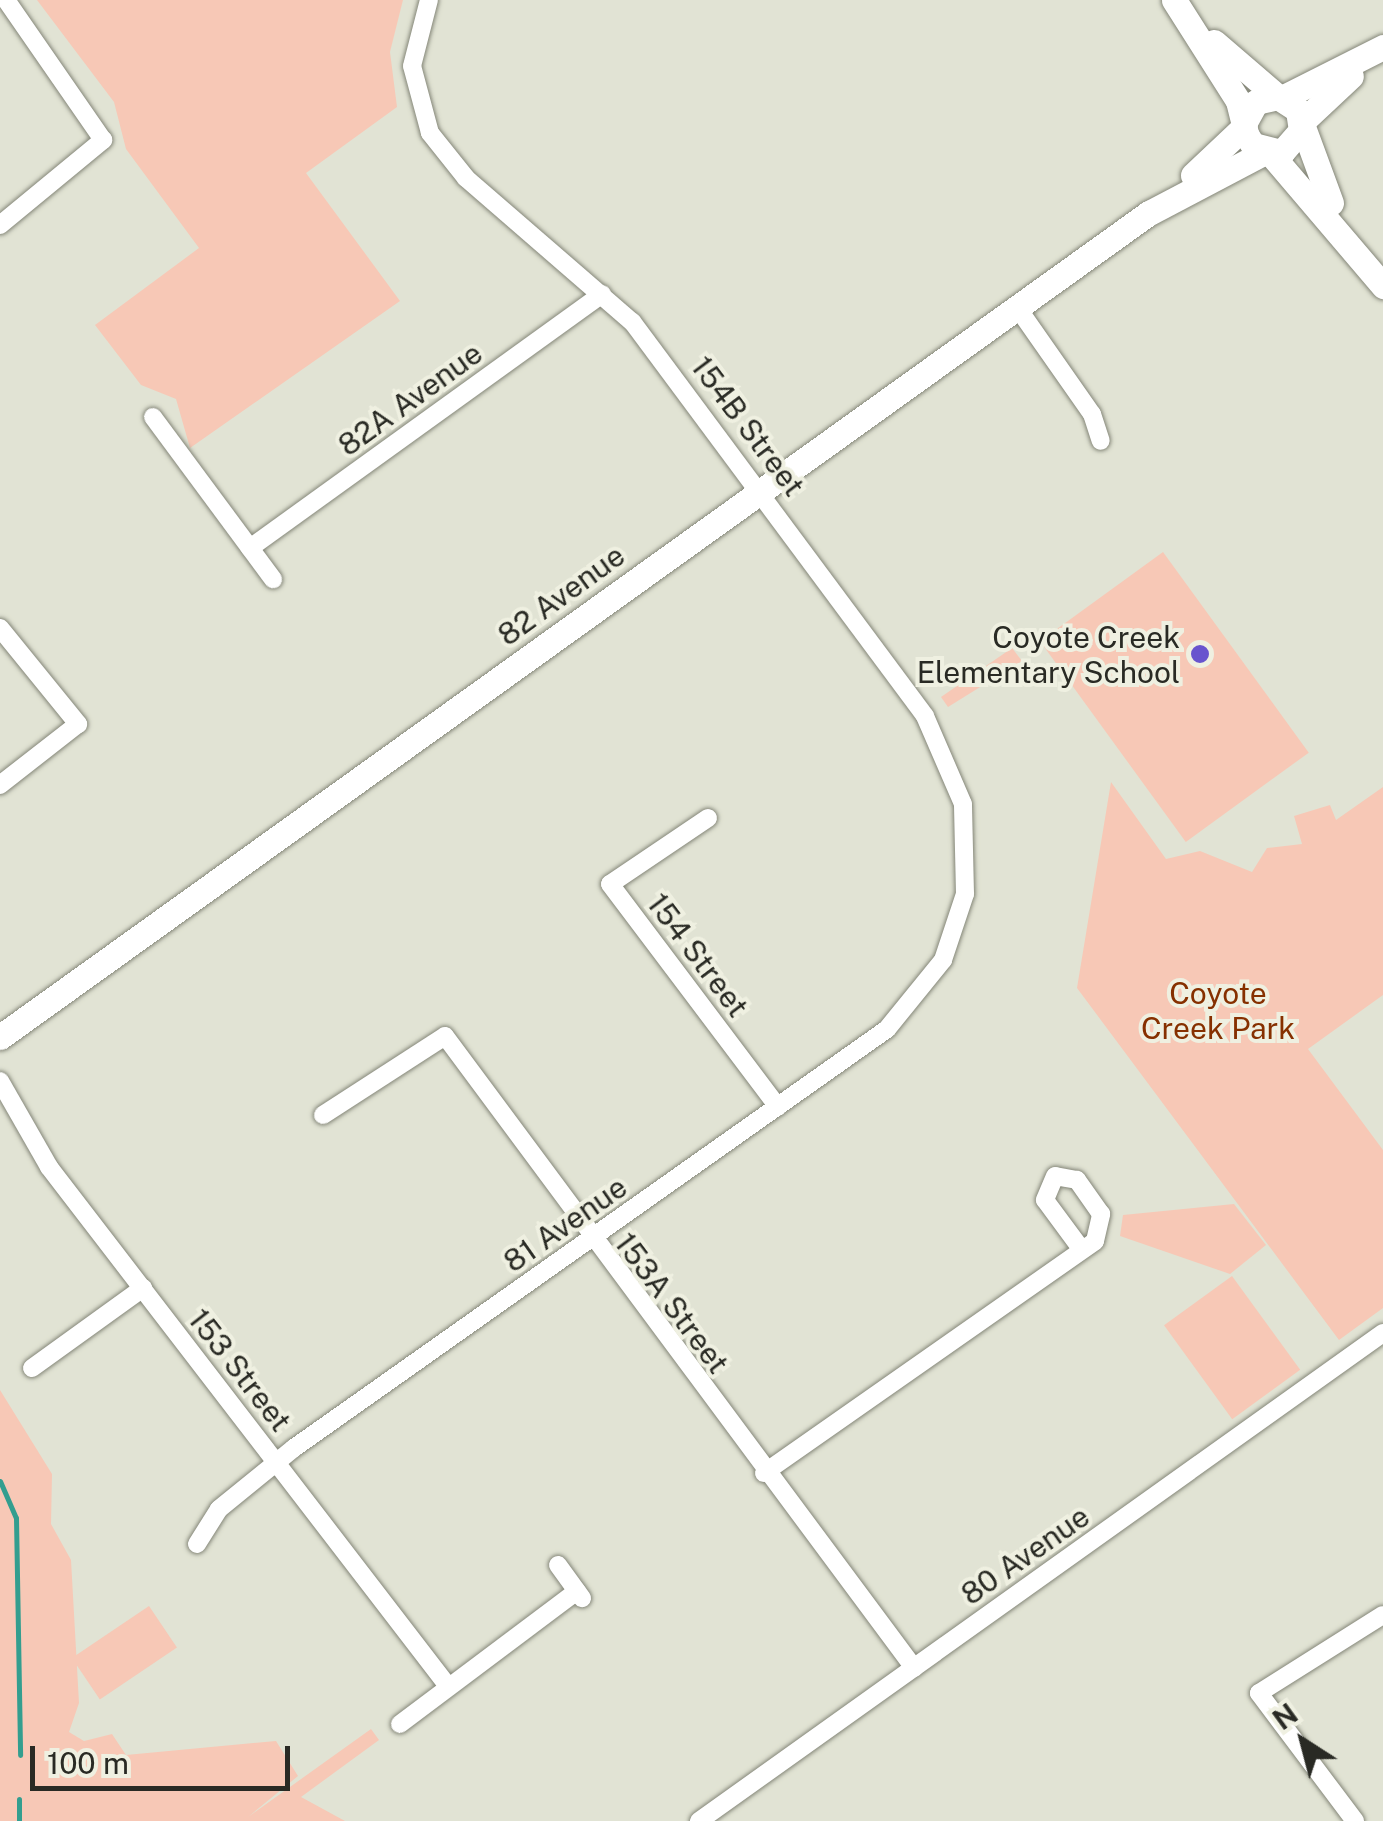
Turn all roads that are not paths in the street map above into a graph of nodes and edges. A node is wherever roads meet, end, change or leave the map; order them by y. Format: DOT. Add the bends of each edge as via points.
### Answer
graph roads {
  1 [pos="6,0"];
  2 [pos="428,0"];
  3 [pos="1175,1"];
  4 [pos="1382,48"];
  5 [pos="1280,97"];
  6 [pos="1302,123"];
  7 [pos="1245,124"];
  8 [pos="1268,152"];
  9 [pos="1159,206"];
  10 [pos="0,225"];
  11 [pos="1354,247"];
  12 [pos="1383,286"];
  13 [pos="602,294"];
  14 [pos="1018,307"];
  15 [pos="154,417"];
  16 [pos="1100,441"];
  17 [pos="763,490"];
  18 [pos="250,548"];
  19 [pos="273,579"];
  20 [pos="0,628"];
  21 [pos="0,786"];
  22 [pos="708,818"];
  23 [pos="953,937"];
  24 [pos="0,1038"];
  25 [pos="0,1081"];
  26 [pos="778,1107"];
  27 [pos="323,1115"];
  28 [pos="590,1240"];
  29 [pos="1082,1250"];
  30 [pos="143,1288"];
  31 [pos="1383,1332"];
  32 [pos="32,1368"];
  33 [pos="280,1462"];
  34 [pos="764,1473"];
  35 [pos="197,1544"];
  36 [pos="558,1565"];
  37 [pos="1383,1615"];
  38 [pos="914,1668"];
  39 [pos="447,1685"];
  40 [pos="400,1724"];
  41 [pos="698,1821"];
  42 [pos="1355,1821"];
  1 -- 10 [label="street" via="103,140"];
  2 -- 13 [label="street, 154B Street" via="412,66 430,133 466,178"];
  3 -- 5 [label="street"];
  3 -- 7 [label="street"];
  4 -- 5 [label="street"];
  4 -- 6 [label="street"];
  5 -- 6 [label="street"];
  5 -- 7 [label="street" via="1256,102"];
  6 -- 8 [label="street" via="1292,146"];
  6 -- 11 [label="street" via="1310,162"];
  7 -- 8 [label="street"];
  7 -- 9 [label="street, 82 Avenue"];
  8 -- 9 [label="street, 82 Avenue"];
  8 -- 11 [label="street"];
  9 -- 14 [label="street, 82 Avenue"];
  11 -- 12 [label="street"];
  13 -- 17 [label="street, 154B Street"];
  13 -- 18 [label="street, 82A Avenue"];
  14 -- 16 [label="street" via="1092,414"];
  14 -- 17 [label="street, 82 Avenue"];
  15 -- 18 [label="street"];
  17 -- 23 [label="street, 154B Street" via="948,755 968,859"];
  17 -- 24 [label="street, 82 Avenue"];
  18 -- 19 [label="street"];
  20 -- 21 [label="street" via="78,724"];
  22 -- 26 [label="street, 154 Street" via="610,884"];
  23 -- 26 [label="street, 81 Avenue" via="893,1023"];
  25 -- 30 [label="street, 153 Street" via="38,1152"];
  26 -- 28 [label="street, 81 Avenue"];
  27 -- 28 [label="street, 153A Street" via="445,1036"];
  28 -- 33 [label="street, 81 Avenue"];
  28 -- 34 [label="street, 153A Street"];
  29 -- 34 [label="street"];
  30 -- 32 [label="street"];
  30 -- 33 [label="street, 153 Street"];
  31 -- 38 [label="street, 80 Avenue"];
  33 -- 35 [label="street, 81 Avenue" via="218,1509"];
  33 -- 39 [label="street, 153 Street"];
  34 -- 38 [label="street, 153A Street"];
  36 -- 39 [label="street" via="579,1594"];
  37 -- 42 [label="street" via="1259,1693"];
  38 -- 41 [label="street, 80 Avenue"];
  39 -- 40 [label="street"];
}
